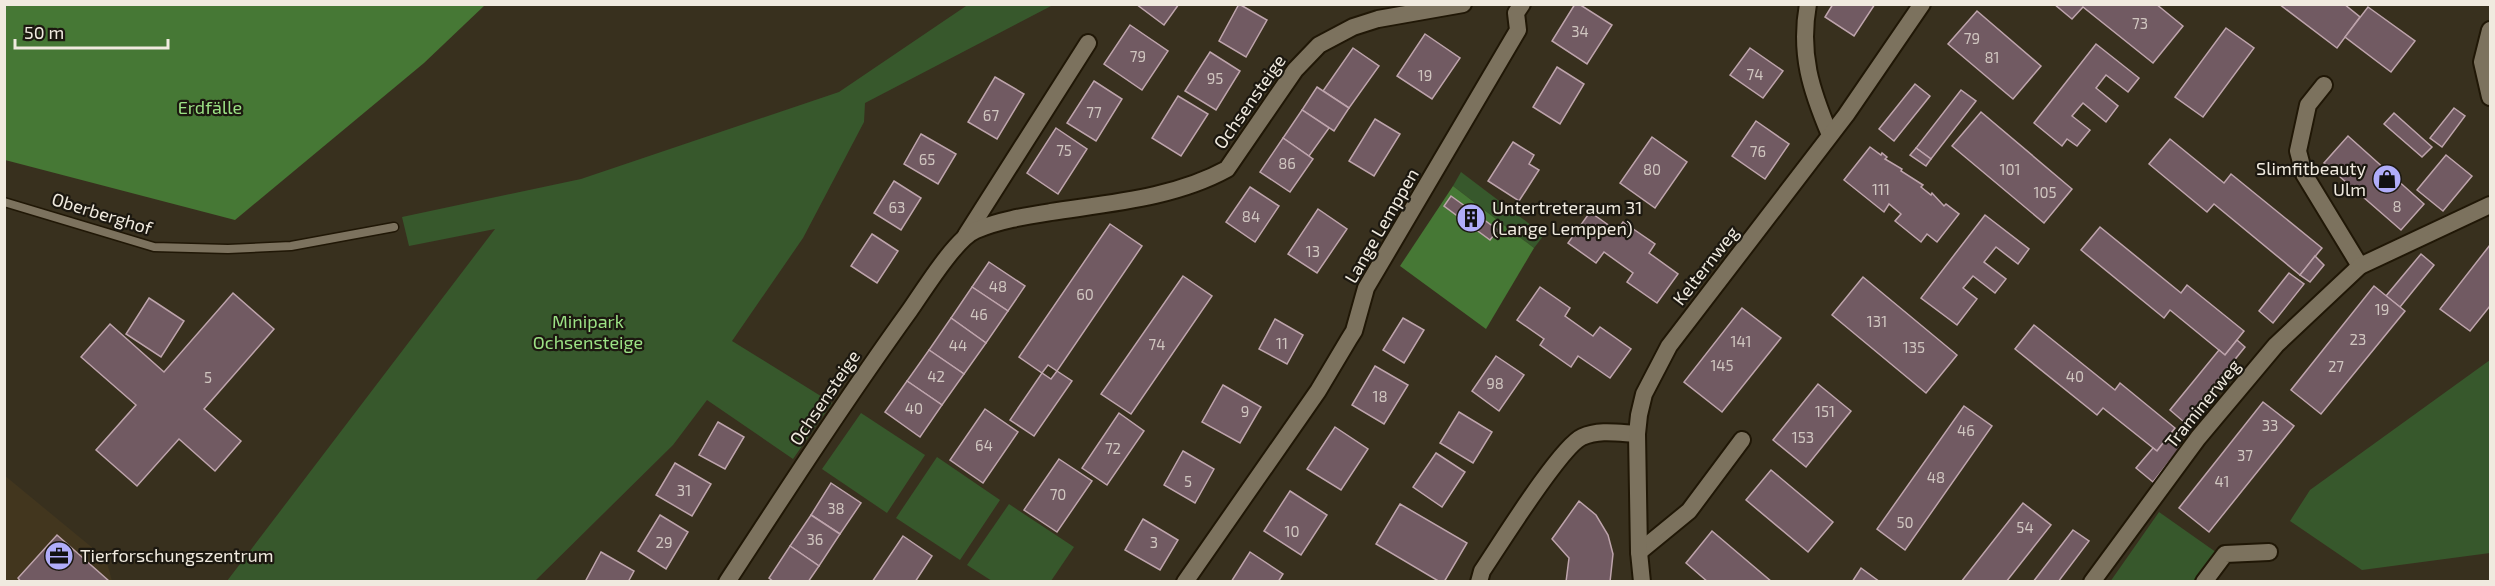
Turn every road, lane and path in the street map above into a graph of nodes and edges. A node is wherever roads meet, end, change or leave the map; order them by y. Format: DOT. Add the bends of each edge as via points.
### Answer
graph roads {
  1 [pos="1463,4"];
  2 [pos="1808,4"];
  3 [pos="1922,4"];
  4 [pos="1516,7"];
  5 [pos="2490,30"];
  6 [pos="1088,43"];
  7 [pos="2324,85"];
  8 [pos="2490,97"];
  9 [pos="1830,135"];
  10 [pos="4,202"];
  11 [pos="2490,205"];
  12 [pos="394,227"];
  13 [pos="962,240"];
  14 [pos="2360,267"];
  15 [pos="1637,434"];
  16 [pos="1742,440"];
  17 [pos="1639,552"];
  18 [pos="2269,552"];
  19 [pos="727,582"];
  20 [pos="1185,582"];
  21 [pos="1479,582"];
  22 [pos="1642,582"];
  23 [pos="2092,582"];
  24 [pos="2204,582"];
  1 -- 13 [label="street, Ochsensteige" via="1378,19 1353,27 1312,49 1227,169 1213,176 1177,190 1008,219 972,231"];
  2 -- 9 [label="street" via="1805,24 1809,80"];
  3 -- 9 [label="street, Kelternweg"];
  4 -- 20 [label="street, Lange Lemppen" via="1518,30 1366,288 1354,331 1318,392"];
  5 -- 8 [label="street" via="2482,62"];
  6 -- 13 [label="street, Ochsensteige"];
  7 -- 14 [label="street" via="2308,105 2298,151 2304,174"];
  9 -- 15 [label="street, Kelternweg" via="1669,346 1644,394"];
  10 -- 12 [label="lane, Oberberghof" via="154,247 291,246"];
  11 -- 14 [label="street, Traminerweg"];
  13 -- 19 [label="street, Ochsensteige" via="854,388"];
  14 -- 23 [label="street, Traminerweg" via="2276,345 2199,438"];
  15 -- 17 [label="street, Kelternweg"];
  15 -- 21 [label="street" via="1604,432 1579,438 1562,455 1482,571"];
  16 -- 17 [label="street" via="1689,511"];
  17 -- 22 [label="street, Kelternweg"];
  18 -- 24 [label="street" via="2225,554"];
}
